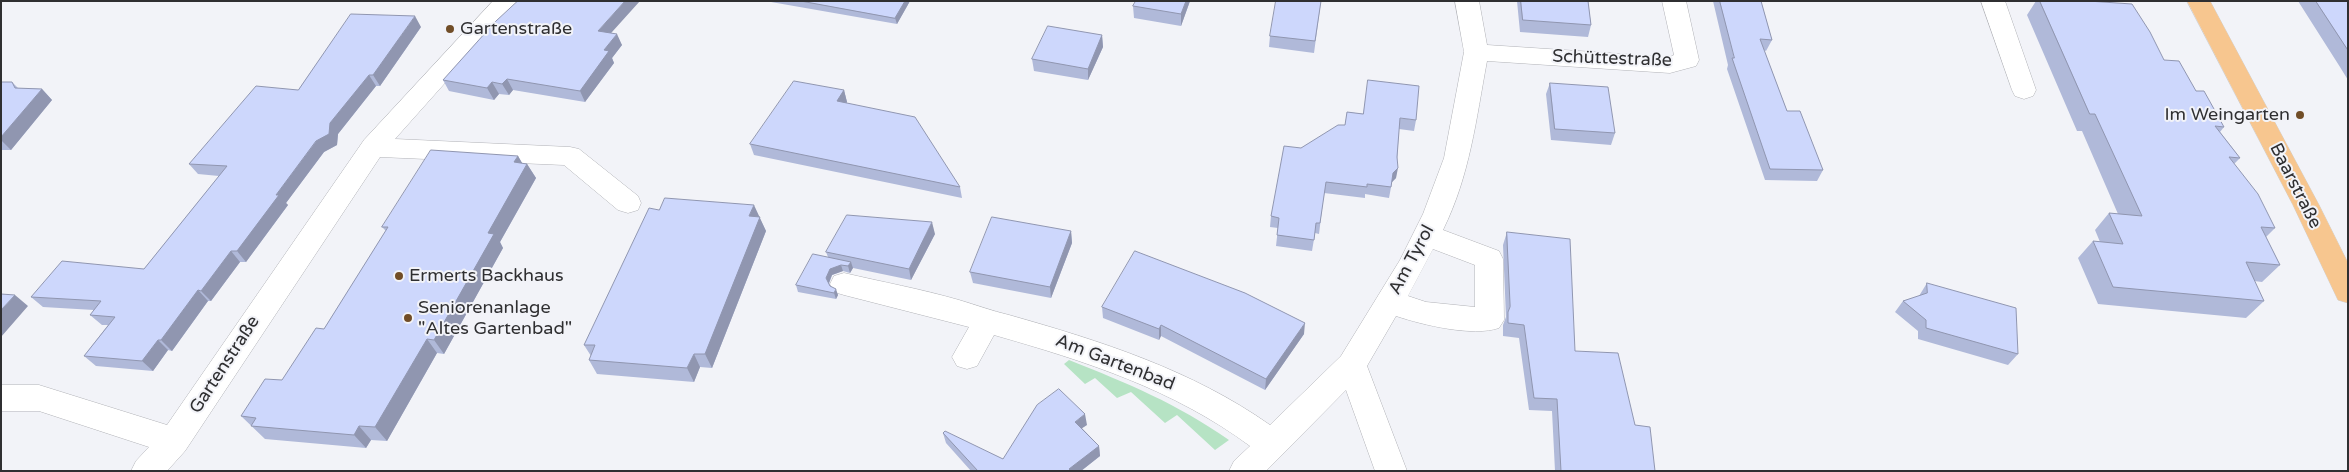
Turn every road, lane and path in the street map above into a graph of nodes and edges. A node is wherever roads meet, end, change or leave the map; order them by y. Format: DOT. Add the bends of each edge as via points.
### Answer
graph roads {
  1 [pos="507,1"];
  2 [pos="1467,1"];
  3 [pos="1674,1"];
  4 [pos="1993,1"];
  5 [pos="2198,1"];
  6 [pos="1476,52"];
  7 [pos="2024,90"];
  8 [pos="373,147"];
  9 [pos="628,203"];
  10 [pos="1426,235"];
  11 [pos="844,284"];
  12 [pos="2348,292"];
  13 [pos="1390,302"];
  14 [pos="986,321"];
  15 [pos="967,357"];
  16 [pos="1352,365"];
  17 [pos="1,398"];
  18 [pos="174,441"];
  19 [pos="1272,444"];
  20 [pos="148,471"];
  21 [pos="1245,471"];
  22 [pos="1391,471"];
  1 -- 8 [label="street, Gartenstraße"];
  2 -- 6 [label="street, Am Tyrol"];
  3 -- 6 [label="street, Schüttestraße" via="1687,60 1670,65"];
  4 -- 7 [label="street"];
  5 -- 12 [label="main road, Baarstraße" via="2306,205"];
  6 -- 10 [label="street, Am Tyrol" via="1457,158"];
  8 -- 9 [label="street" via="570,156"];
  8 -- 18 [label="street, Gartenstraße"];
  10 -- 13 [label="street, Am Tyrol"];
  10 -- 13 [label="street" via="1489,259 1489,320 1426,314"];
  11 -- 14 [label="street, Am Gartenbad" via="958,311"];
  13 -- 16 [label="street, Am Tyrol"];
  14 -- 15 [label="street"];
  14 -- 19 [label="street, Am Gartenbad" via="1076,346 1153,374 1216,406"];
  16 -- 19 [label="street, Am Tyrol"];
  16 -- 22 [label="street"];
  17 -- 18 [label="street" via="39,398"];
  18 -- 20 [label="street, Gartenstraße"];
  19 -- 21 [label="street, Am Tyrol"];
}
